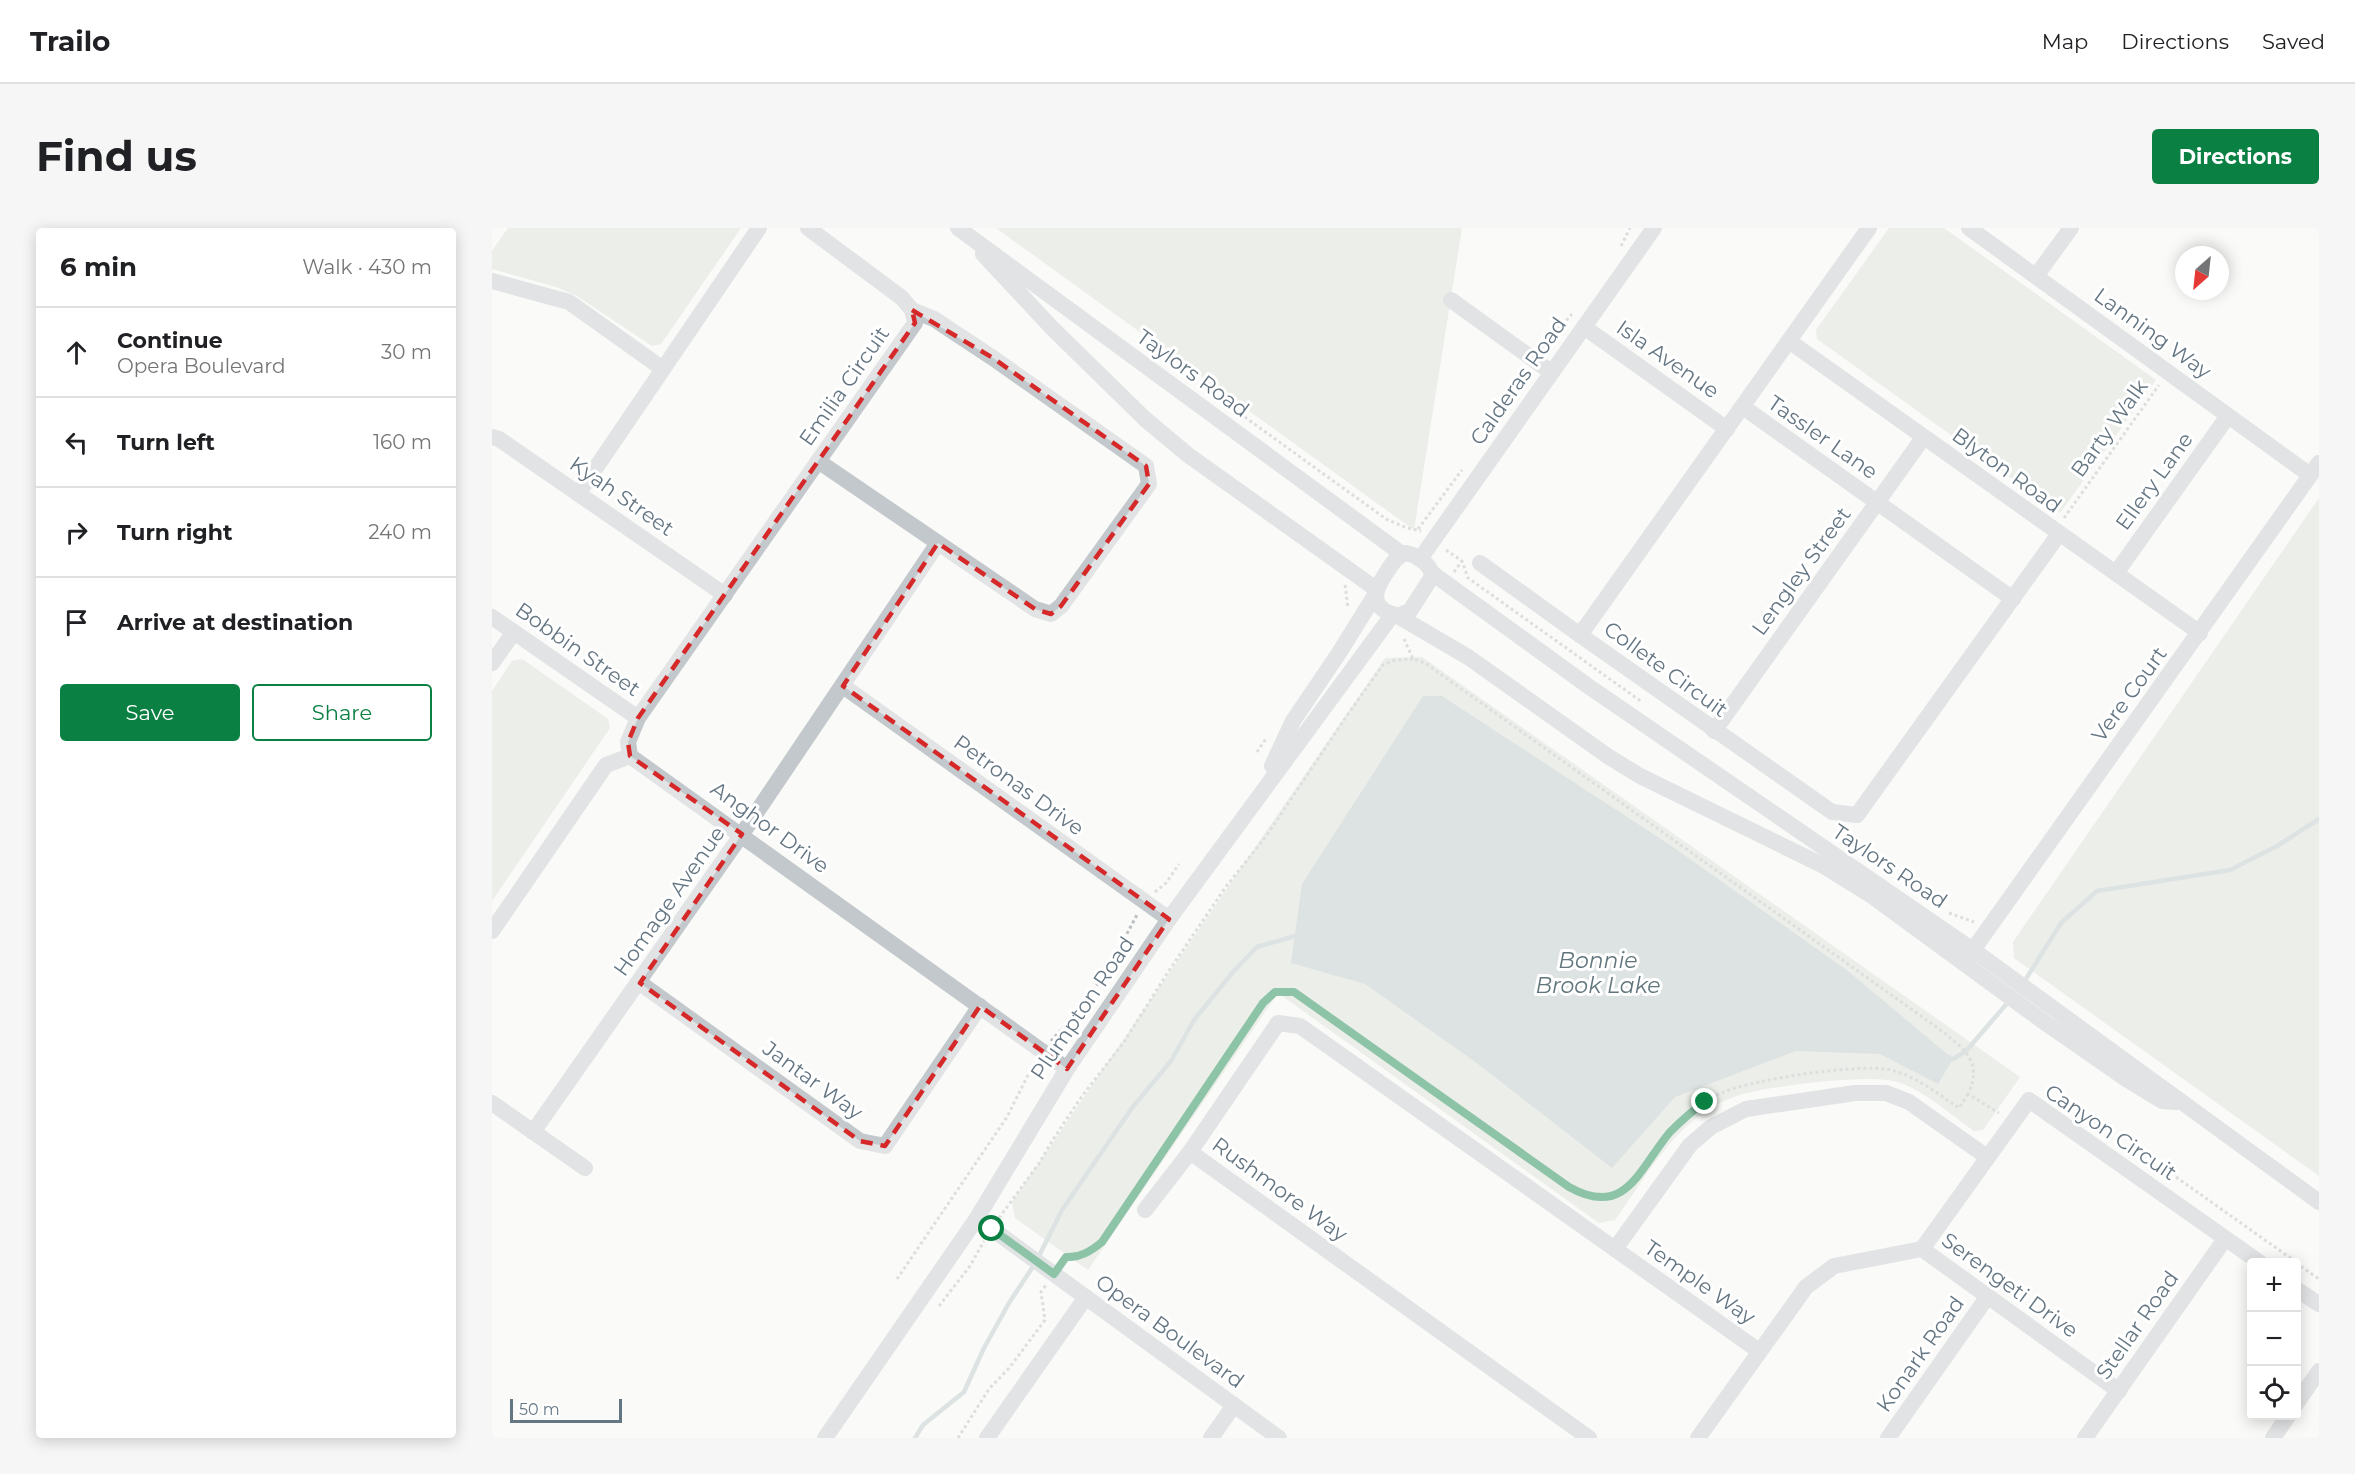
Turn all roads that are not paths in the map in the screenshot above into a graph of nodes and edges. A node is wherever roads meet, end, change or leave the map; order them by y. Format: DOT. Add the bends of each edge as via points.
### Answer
graph roads {
  1 [pos="759,228"];
  2 [pos="808,228"];
  3 [pos="1654,228"];
  4 [pos="1869,228"];
  5 [pos="1968,228"];
  6 [pos="2071,228"];
  7 [pos="963,232"];
  8 [pos="2036,276"];
  9 [pos="492,281"];
  10 [pos="1450,300"];
  11 [pos="912,310"];
  12 [pos="1584,327"];
  13 [pos="1789,341"];
  14 [pos="663,369"];
  15 [pos="1551,372"];
  16 [pos="1743,407"];
  17 [pos="2228,416"];
  18 [pos="1727,429"];
  19 [pos="492,437"];
  20 [pos="1923,438"];
  21 [pos="818,461"];
  22 [pos="2315,469"];
  23 [pos="578,494"];
  24 [pos="1877,503"];
  25 [pos="2059,534"];
  26 [pos="938,543"];
  27 [pos="1402,554"];
  28 [pos="1420,559"];
  29 [pos="1480,563"];
  30 [pos="1432,573"];
  31 [pos="2116,573"];
  32 [pos="1376,592"];
  33 [pos="724,595"];
  34 [pos="2013,599"];
  35 [pos="1395,615"];
  36 [pos="492,617"];
  37 [pos="514,632"];
  38 [pos="2200,633"];
  39 [pos="1580,635"];
  40 [pos="492,663"];
  41 [pos="843,686"];
  42 [pos="638,718"];
  43 [pos="1714,731"];
  44 [pos="630,756"];
  45 [pos="1259,794"];
  46 [pos="742,834"];
  47 [pos="1169,919"];
  48 [pos="492,931"];
  49 [pos="1973,950"];
  50 [pos="640,983"];
  51 [pos="980,1006"];
  52 [pos="1067,1069"];
  53 [pos="492,1103"];
  54 [pos="2183,1103"];
  55 [pos="533,1132"];
  56 [pos="1190,1152"];
  57 [pos="1987,1157"];
  58 [pos="585,1168"];
  59 [pos="2319,1202"];
  60 [pos="1145,1210"];
  61 [pos="977,1218"];
  62 [pos="2225,1239"];
  63 [pos="1615,1249"];
  64 [pos="1922,1249"];
  65 [pos="2252,1258"];
  66 [pos="2301,1292"];
  67 [pos="1988,1296"];
  68 [pos="1086,1297"];
  69 [pos="2319,1304"];
  70 [pos="1759,1352"];
  71 [pos="2319,1371"];
  72 [pos="2119,1391"];
  73 [pos="2301,1397"];
  74 [pos="1234,1405"];
  75 [pos="2286,1420"];
  76 [pos="991,1437"];
  77 [pos="825,1438"];
  78 [pos="1211,1438"];
  79 [pos="1279,1438"];
  80 [pos="1589,1438"];
  81 [pos="1698,1438"];
  82 [pos="1888,1438"];
  83 [pos="2085,1438"];
  84 [pos="2273,1438"];
  1 -- 14 [label="street"];
  2 -- 11 [label="street, Emilia Circuit" via="902,298"];
  3 -- 12 [label="street, Calderas Road"];
  4 -- 13 [label="street, Collete Circuit"];
  5 -- 8 [label="street, Lanning Way"];
  6 -- 8 [label="street"];
  7 -- 27 [label="street, Taylors Road"];
  7 -- 32 [label="street" via="1145,420"];
  8 -- 17 [label="street, Lanning Way"];
  9 -- 14 [label="street" via="569,302"];
  10 -- 15 [label="street"];
  11 -- 21 [label="street, Emilia Circuit" via="915,323"];
  11 -- 26 [label="street" via="934,319 993,357 1146,466 1149,484 1061,606 1051,614 1035,609"];
  12 -- 15 [label="street, Calderas Road"];
  12 -- 18 [label="street, Isla Avenue"];
  13 -- 16 [label="street, Collete Circuit"];
  13 -- 20 [label="street, Blyton Road"];
  14 -- 23 [label="street"];
  15 -- 28 [label="street, Calderas Road"];
  16 -- 18 [label="street, Collete Circuit"];
  16 -- 24 [label="street, Tassler Lane"];
  17 -- 22 [label="street, Lanning Way"];
  17 -- 31 [label="street, Ellery Lane"];
  18 -- 39 [label="street, Collete Circuit"];
  19 -- 23 [label="street, Kyah Street"];
  20 -- 24 [label="street, Lengley Street"];
  20 -- 25 [label="street, Blyton Road"];
  21 -- 26 [label="street"];
  21 -- 33 [label="street, Emilia Circuit"];
  22 -- 38 [label="street, Vere Court"];
  23 -- 33 [label="street, Kyah Street"];
  24 -- 34 [label="street, Tassler Lane"];
  24 -- 43 [label="street, Lengley Street"];
  25 -- 31 [label="street, Blyton Road"];
  25 -- 34 [label="street, Collete Circuit"];
  26 -- 41 [label="street, Homage Avenue"];
  27 -- 28 [label="street"];
  27 -- 32 [label="street"];
  28 -- 30 [label="street"];
  29 -- 39 [label="street"];
  30 -- 35 [label="street" via="1410,611"];
  30 -- 49 [label="street, Taylors Road" via="1588,686"];
  31 -- 38 [label="street, Blyton Road"];
  32 -- 35 [label="street" via="1380,607"];
  32 -- 45 [label="street" via="1293,721"];
  33 -- 42 [label="street, Emilia Circuit"];
  34 -- 43 [label="street, Collete Circuit" via="1857,815 1832,812"];
  35 -- 45 [label="street, Plumpton Road"];
  35 -- 54 [label="street" via="1468,657 1640,776 1821,865 1872,896 2126,1079 2162,1101"];
  36 -- 37 [label="street, Bobbin Street"];
  37 -- 40 [label="street"];
  37 -- 42 [label="street, Bobbin Street"];
  38 -- 49 [label="street, Vere Court"];
  39 -- 43 [label="street, Collete Circuit"];
  41 -- 46 [label="street, Homage Avenue"];
  41 -- 47 [label="street, Petronas Drive"];
  42 -- 44 [label="street, Emilia Circuit" via="628,742"];
  44 -- 46 [label="street, Anghor Drive"];
  44 -- 48 [label="street" via="606,765"];
  45 -- 47 [label="street, Plumpton Road"];
  46 -- 50 [label="street, Homage Avenue"];
  46 -- 51 [label="street, Anghor Drive"];
  47 -- 52 [label="street, Plumpton Road"];
  49 -- 54 [label="street, Taylors Road"];
  50 -- 51 [label="street, Jantar Way" via="860,1142 885,1146"];
  50 -- 55 [label="street, Homage Avenue"];
  51 -- 52 [label="street, Anghor Drive"];
  52 -- 61 [label="street, Plumpton Road"];
  53 -- 55 [label="street"];
  54 -- 59 [label="street, Taylors Road"];
  55 -- 58 [label="street"];
  56 -- 60 [label="street"];
  56 -- 63 [label="street, Rushmore Way" via="1278,1023 1300,1026"];
  56 -- 80 [label="street, Rushmore Way"];
  57 -- 62 [label="street, Canyon Circuit" via="2029,1100"];
  57 -- 63 [label="street" via="1910,1102 1886,1093 1855,1093 1746,1109 1711,1127 1690,1145"];
  57 -- 64 [label="street, Canyon Circuit"];
  61 -- 68 [label="street, Opera Boulevard"];
  61 -- 77 [label="street, Plumpton Road"];
  62 -- 65 [label="street, Canyon Circuit"];
  62 -- 72 [label="street, Stellar Road"];
  63 -- 70 [label="street, Temple Way"];
  64 -- 67 [label="street, Serengeti Drive"];
  64 -- 70 [label="street, Serengeti Drive" via="1834,1266 1806,1287"];
  66 -- 69 [label="street"];
  67 -- 72 [label="street, Serengeti Drive"];
  67 -- 82 [label="street, Konark Road"];
  68 -- 74 [label="street, Opera Boulevard"];
  68 -- 76 [label="street"];
  70 -- 81 [label="street, Serengeti Drive"];
  71 -- 73 [label="street"];
  72 -- 83 [label="street, Stellar Road"];
  74 -- 78 [label="street"];
  74 -- 79 [label="street, Opera Boulevard"];
  75 -- 84 [label="street"];
}
